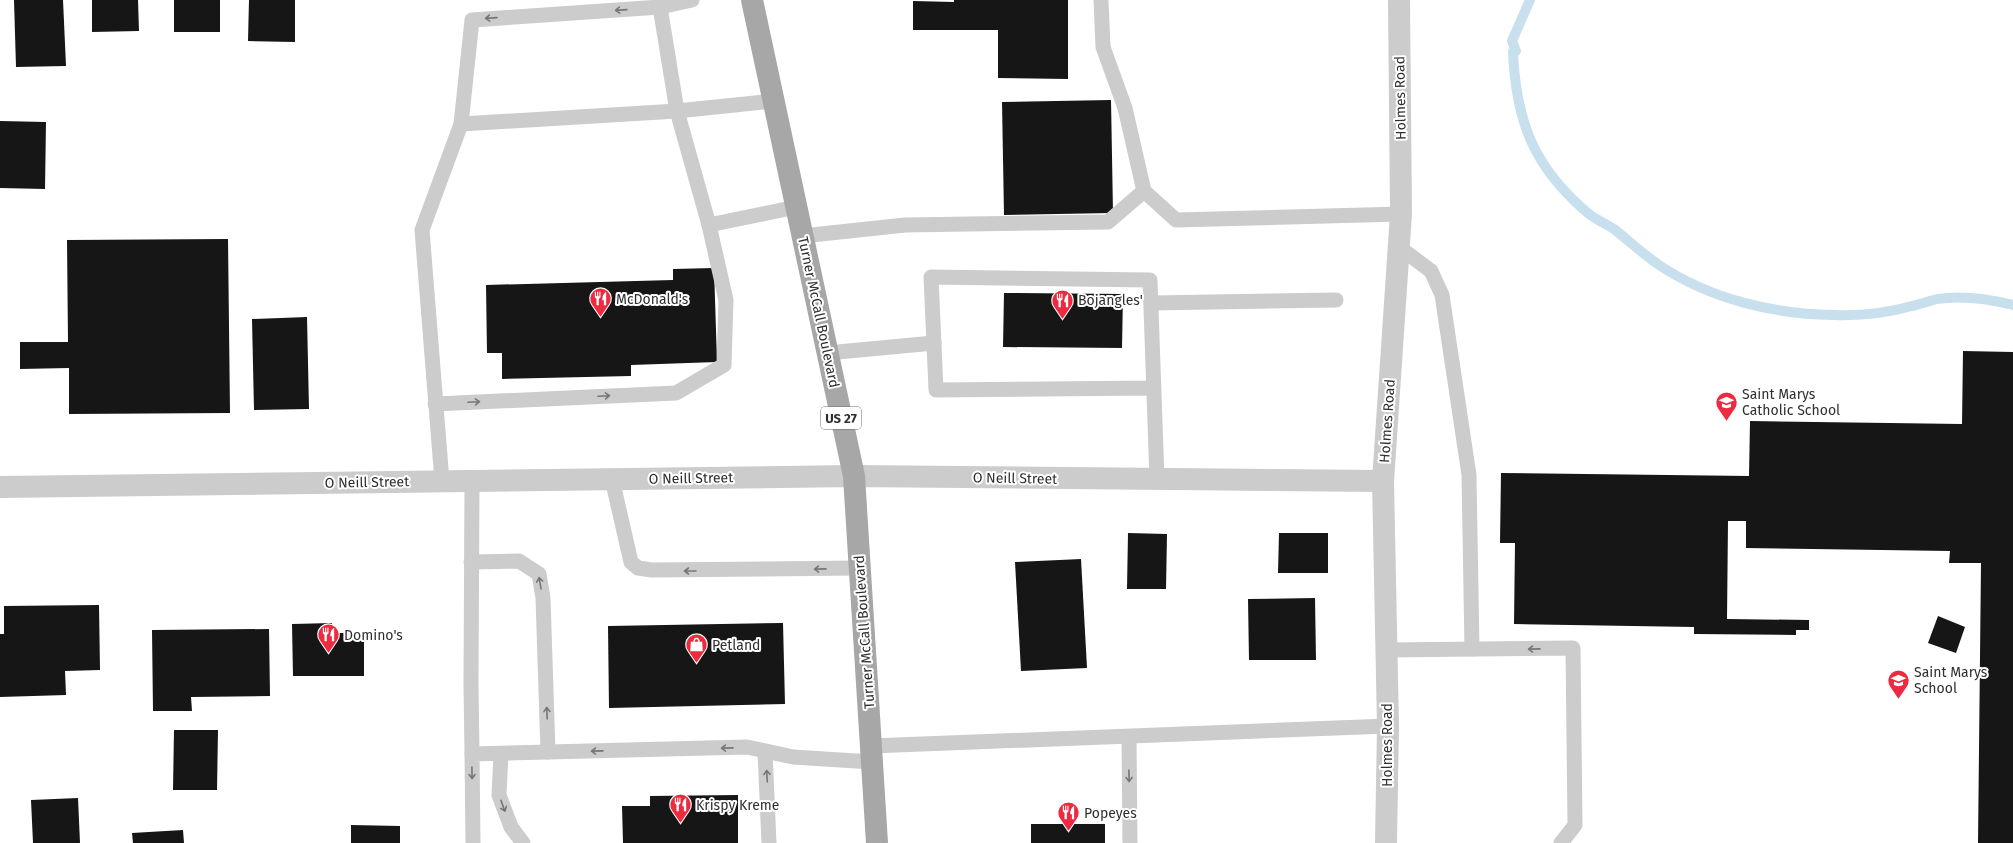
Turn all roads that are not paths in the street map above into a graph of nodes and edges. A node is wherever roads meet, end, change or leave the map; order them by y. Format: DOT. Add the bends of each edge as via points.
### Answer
graph roads {
  1 [pos="692,0"];
  2 [pos="752,0"];
  3 [pos="1101,0"];
  4 [pos="1399,0"];
  5 [pos="660,7"];
  6 [pos="773,101"];
  7 [pos="677,111"];
  8 [pos="461,124"];
  9 [pos="1144,191"];
  10 [pos="796,207"];
  11 [pos="1401,214"];
  12 [pos="709,225"];
  13 [pos="802,236"];
  14 [pos="1399,247"];
  15 [pos="1336,300"];
  16 [pos="1151,303"];
  17 [pos="934,343"];
  18 [pos="827,353"];
  19 [pos="1154,388"];
  20 [pos="435,404"];
  21 [pos="854,476"];
  22 [pos="612,479"];
  23 [pos="1157,479"];
  24 [pos="442,481"];
  25 [pos="472,481"];
  26 [pos="1383,481"];
  27 [pos="0,487"];
  28 [pos="471,562"];
  29 [pos="859,568"];
  30 [pos="1472,649"];
  31 [pos="1386,650"];
  32 [pos="1388,726"];
  33 [pos="1129,737"];
  34 [pos="548,752"];
  35 [pos="765,752"];
  36 [pos="472,754"];
  37 [pos="501,754"];
  38 [pos="872,754"];
  39 [pos="473,843"];
  40 [pos="523,843"];
  41 [pos="769,843"];
  42 [pos="877,843"];
  43 [pos="1130,843"];
  44 [pos="1386,843"];
  45 [pos="1561,843"];
  1 -- 5 [label="lane"];
  2 -- 6 [label="main road, Turner McCall Boulevard / US 27"];
  3 -- 9 [label="lane" via="1103,47 1124,108"];
  4 -- 11 [label="street, Holmes Road"];
  5 -- 7 [label="lane"];
  5 -- 8 [label="lane, one-way" via="472,20"];
  6 -- 7 [label="lane"];
  6 -- 10 [label="main road, Turner McCall Boulevard / US 27"];
  7 -- 8 [label="lane"];
  7 -- 12 [label="lane"];
  8 -- 20 [label="lane" via="422,230"];
  9 -- 11 [label="lane" via="1176,220"];
  9 -- 13 [label="lane" via="1108,222 905,225"];
  10 -- 12 [label="lane"];
  10 -- 13 [label="main road, Turner McCall Boulevard / US 27"];
  11 -- 14 [label="street, Holmes Road"];
  20 -- 12 [label="lane, one-way" via="676,392 724,365 726,300"];
  13 -- 18 [label="main road, Turner McCall Boulevard / US 27"];
  14 -- 26 [label="street, Holmes Road"];
  14 -- 30 [label="lane" via="1431,271 1442,295 1469,475"];
  15 -- 16 [label="lane"];
  16 -- 17 [label="lane" via="1150,280 931,276"];
  16 -- 19 [label="lane"];
  17 -- 18 [label="lane"];
  17 -- 19 [label="lane" via="936,390"];
  18 -- 21 [label="main road, Turner McCall Boulevard / US 27"];
  19 -- 23 [label="lane"];
  20 -- 24 [label="lane"];
  21 -- 22 [label="street, O Neill Street"];
  21 -- 23 [label="street, O Neill Street"];
  21 -- 29 [label="main road, Turner McCall Boulevard / US 27"];
  22 -- 25 [label="street, O Neill Street"];
  29 -- 22 [label="lane, one-way" via="692,571 638,568 631,562"];
  23 -- 26 [label="street, O Neill Street"];
  24 -- 25 [label="street, O Neill Street"];
  24 -- 27 [label="street, O Neill Street"];
  25 -- 28 [label="lane"];
  26 -- 31 [label="street, Holmes Road"];
  34 -- 28 [label="lane, one-way" via="543,598 539,574 519,561"];
  28 -- 36 [label="lane"];
  29 -- 38 [label="main road, Turner McCall Boulevard / US 27"];
  30 -- 31 [label="lane"];
  45 -- 30 [label="lane, one-way" via="1575,825 1573,648"];
  31 -- 32 [label="street, Holmes Road"];
  32 -- 33 [label="lane"];
  32 -- 44 [label="street, Holmes Road"];
  33 -- 38 [label="lane"];
  33 -- 43 [label="lane, one-way"];
  35 -- 34 [label="lane, one-way" via="747,748"];
  34 -- 37 [label="lane"];
  35 -- 38 [label="lane" via="793,757"];
  41 -- 35 [label="lane, one-way"];
  36 -- 37 [label="lane"];
  36 -- 39 [label="lane, one-way"];
  37 -- 40 [label="lane, one-way" via="499,795 511,827"];
  38 -- 42 [label="main road, Turner McCall Boulevard / US 27"];
}
